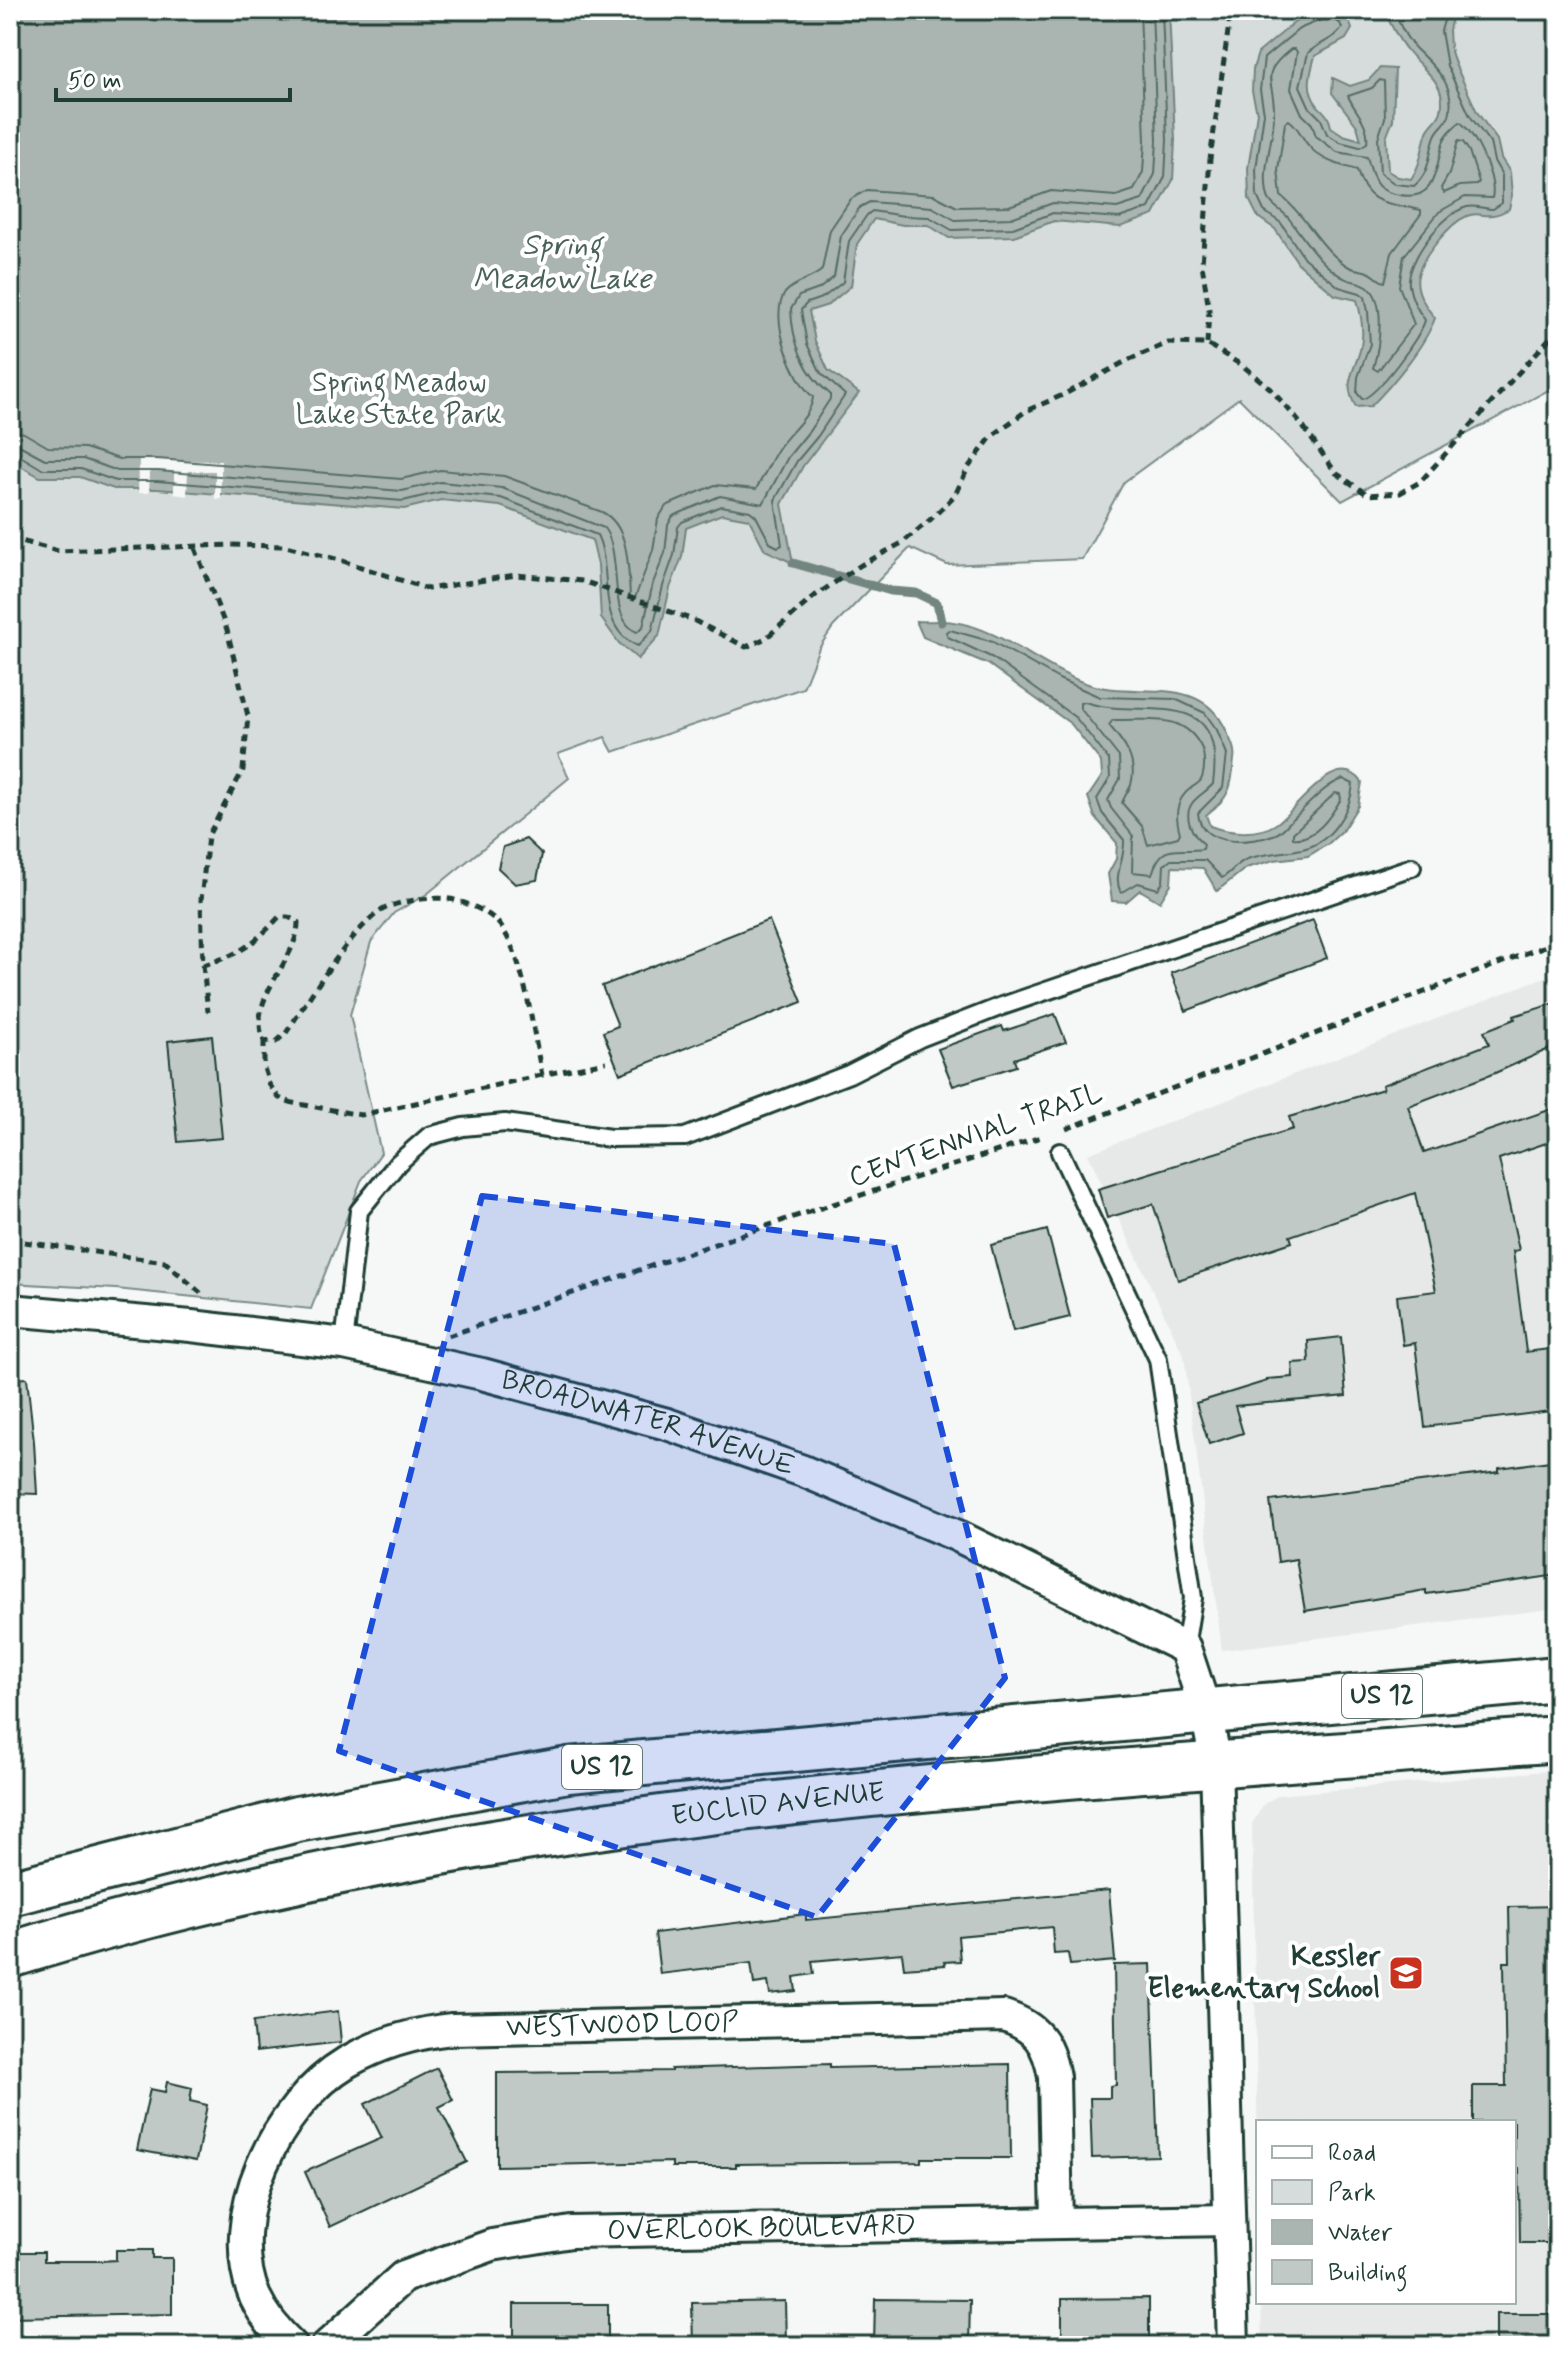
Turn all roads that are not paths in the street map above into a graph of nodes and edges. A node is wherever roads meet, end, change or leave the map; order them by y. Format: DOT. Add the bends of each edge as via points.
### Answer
graph roads {
  1 [pos="1412,867"];
  2 [pos="1060,1152"];
  3 [pos="10,1310"];
  4 [pos="344,1344"];
  5 [pos="1185,1648"];
  6 [pos="1558,1679"];
  7 [pos="1206,1712"];
  8 [pos="1558,1739"];
  9 [pos="1216,1763"];
  10 [pos="10,1893"];
  11 [pos="10,1955"];
  12 [pos="1229,2220"];
  13 [pos="1057,2223"];
  14 [pos="292,2346"];
  15 [pos="327,2346"];
  16 [pos="1233,2346"];
  1 -- 4 [label="lane" via="1002,1006 920,1038 849,1074 685,1137 610,1138 505,1123 429,1136 398,1163 359,1211"];
  2 -- 5 [label="lane" via="1158,1359 1193,1598"];
  3 -- 4 [label="street, BROADWATER AVENUE"];
  4 -- 5 [label="street, BROADWATER AVENUE" via="482,1374 667,1424 803,1471 958,1536"];
  5 -- 7 [label="street"];
  6 -- 7 [label="highway, EUCLID AVENUE / US 12"];
  7 -- 9 [label="street"];
  7 -- 10 [label="highway, EUCLID AVENUE / US 12" via="568,1770 297,1819"];
  8 -- 9 [label="highway, EUCLID AVENUE / US 12"];
  9 -- 11 [label="highway, EUCLID AVENUE / US 12" via="774,1805 402,1857 228,1896"];
  9 -- 12 [label="street"];
  12 -- 13 [label="street, OVERLOOK BOULEVARD"];
  12 -- 16 [label="street"];
  13 -- 14 [label="street, WESTWOOD LOOP" via="1051,2060 1034,2030 1021,2021 1004,2016 421,2032 372,2050 324,2079 286,2119 265,2159 248,2212 246,2256 255,2296"];
  13 -- 15 [label="street, OVERLOOK BOULEVARD" via="571,2232 492,2245 403,2277"];
}
